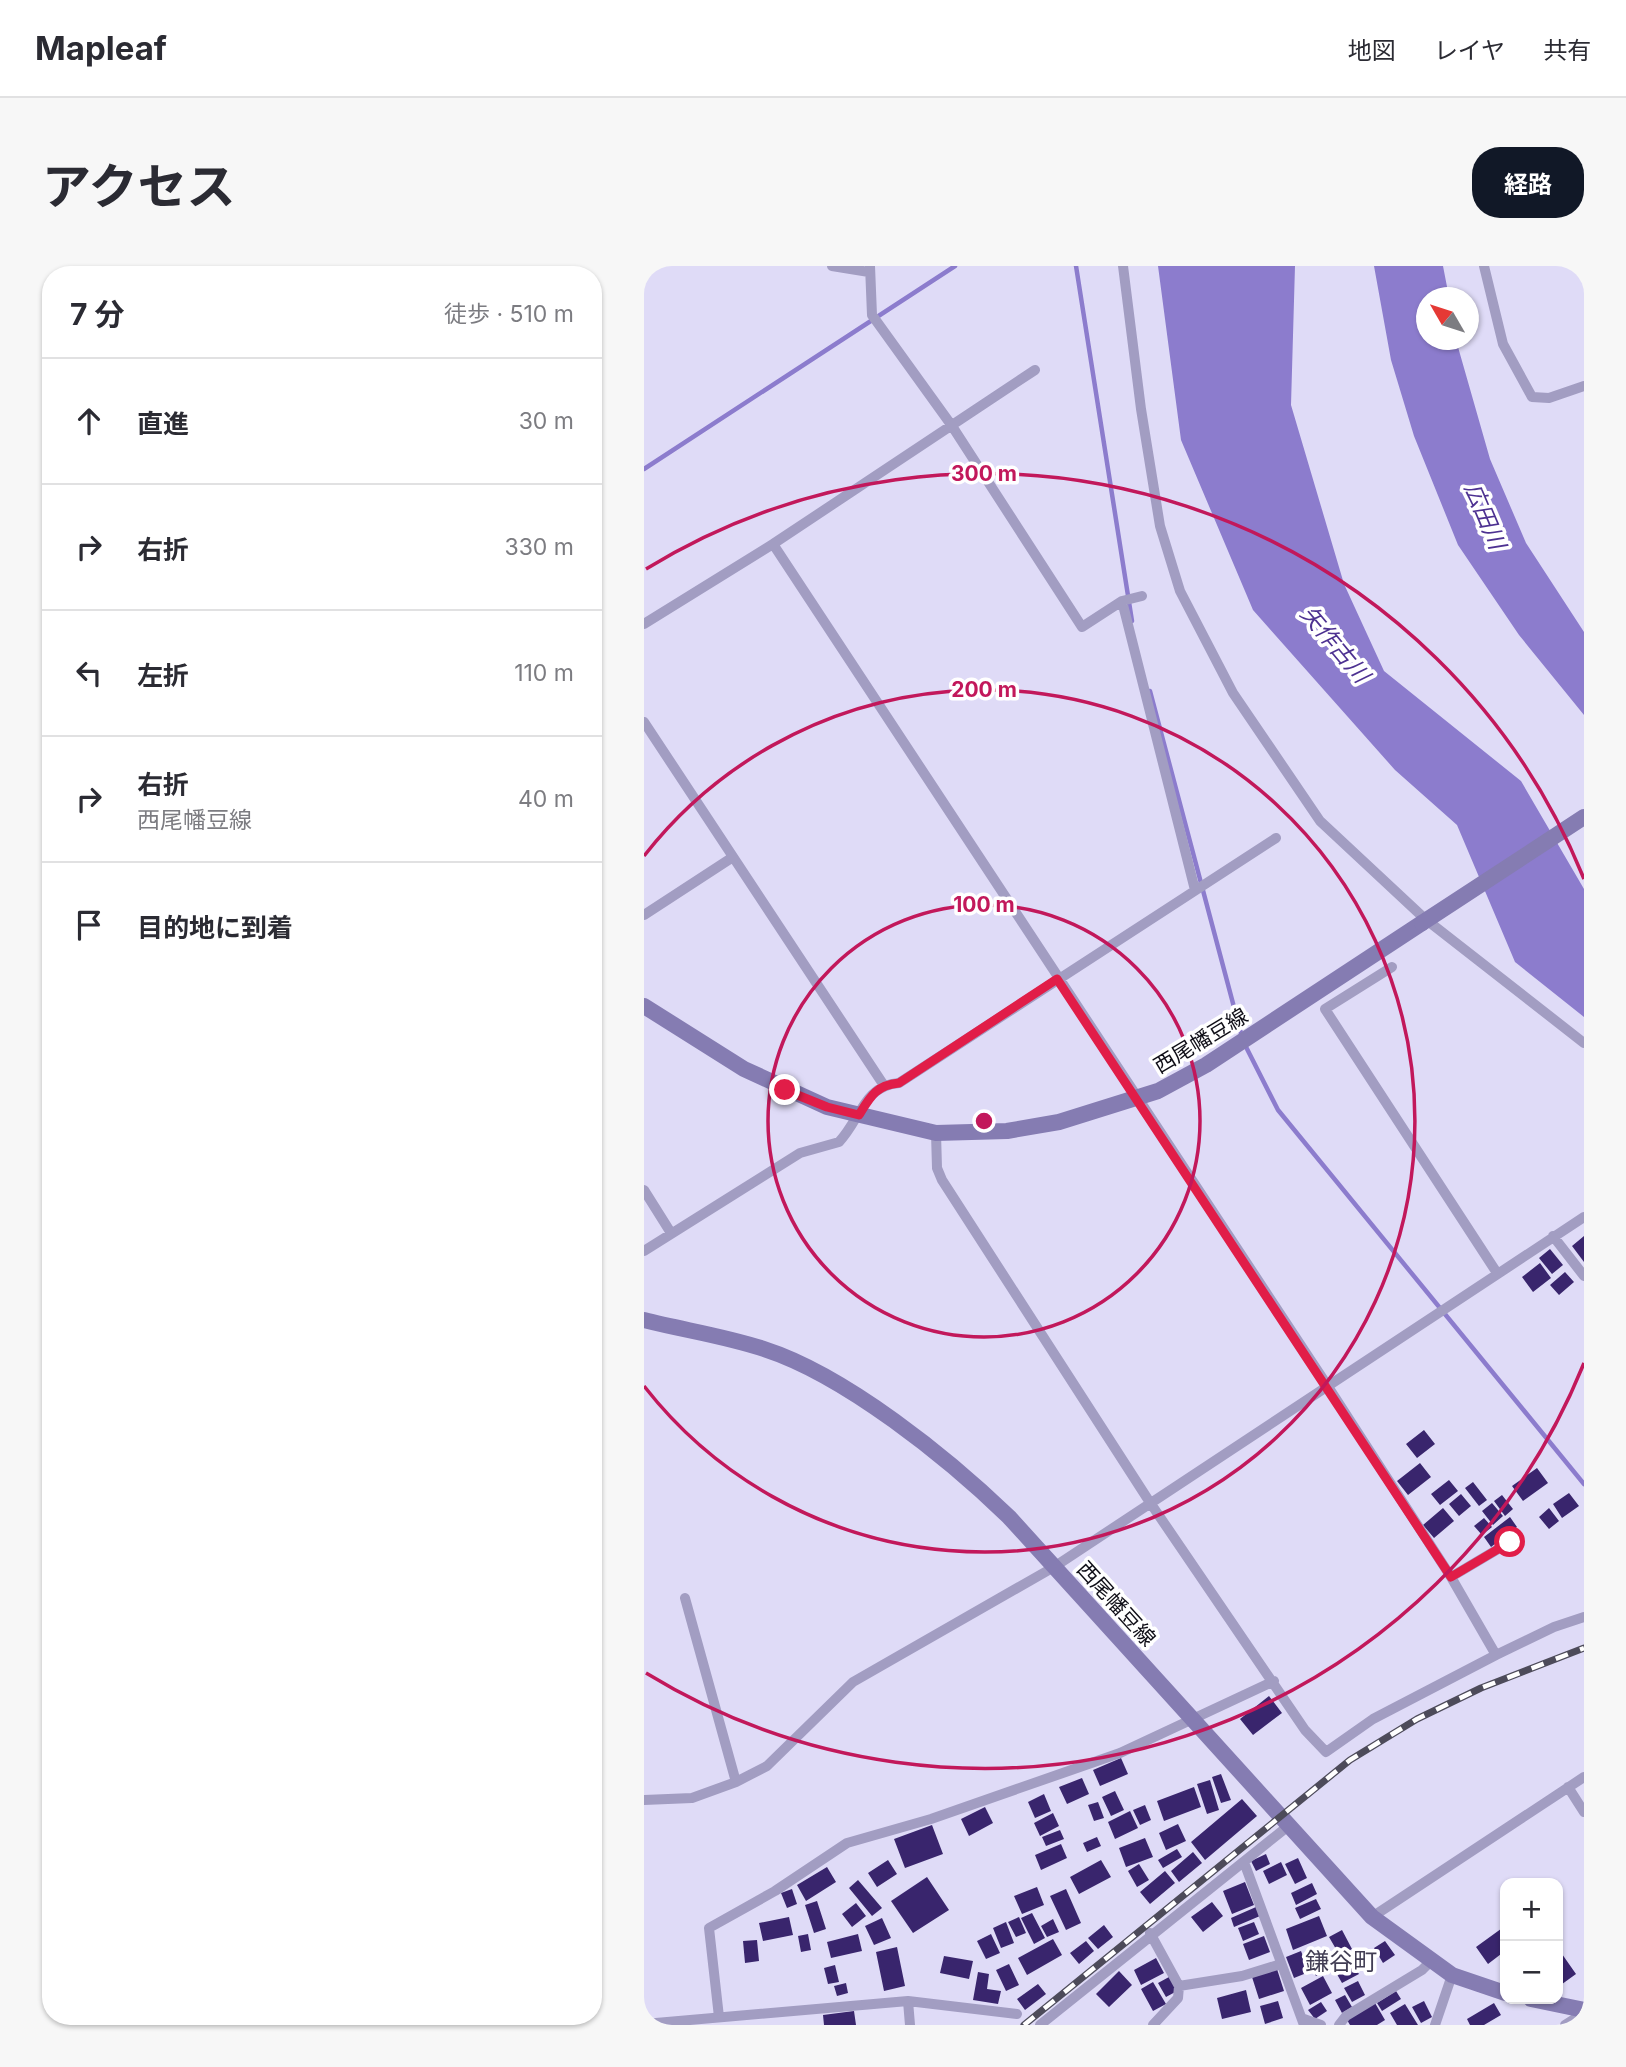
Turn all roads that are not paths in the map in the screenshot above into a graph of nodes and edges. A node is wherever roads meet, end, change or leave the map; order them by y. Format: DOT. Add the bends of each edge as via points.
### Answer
graph roads {
  1 [pos="832,266"];
  2 [pos="1123,266"];
  3 [pos="1484,266"];
  4 [pos="869,269"];
  5 [pos="1035,370"];
  6 [pos="1584,386"];
  7 [pos="952,426"];
  8 [pos="773,544"];
  9 [pos="1142,596"];
  10 [pos="1122,601"];
  11 [pos="644,624"];
  12 [pos="644,722"];
  13 [pos="1584,817"];
  14 [pos="1276,838"];
  15 [pos="733,857"];
  16 [pos="1195,890"];
  17 [pos="644,915"];
  18 [pos="1392,967"];
  19 [pos="1057,979"];
  20 [pos="644,1006"];
  21 [pos="1584,1042"];
  22 [pos="883,1084"];
  23 [pos="1137,1099"];
  24 [pos="859,1115"];
  25 [pos="936,1133"];
  26 [pos="644,1190"];
  27 [pos="1584,1217"];
  28 [pos="671,1233"];
  29 [pos="1553,1236"];
  30 [pos="644,1251"];
  31 [pos="1497,1273"];
  32 [pos="1584,1276"];
  33 [pos="644,1320"];
  34 [pos="1327,1385"];
  35 [pos="1149,1501"];
  36 [pos="1510,1542"];
  37 [pos="1054,1567"];
  38 [pos="1451,1577"];
  39 [pos="685,1598"];
  40 [pos="1584,1617"];
  41 [pos="1496,1655"];
  42 [pos="1275,1681"];
  43 [pos="1193,1720"];
  44 [pos="1584,1777"];
  45 [pos="736,1782"];
  46 [pos="1568,1787"];
  47 [pos="644,1800"];
  48 [pos="1584,1812"];
  49 [pos="1287,1827"];
  50 [pos="1244,1862"];
  51 [pos="1372,1917"];
  52 [pos="1150,1933"];
  53 [pos="1431,1961"];
  54 [pos="1282,1964"];
  55 [pos="1452,1975"];
  56 [pos="1180,1986"];
  57 [pos="1500,1991"];
  58 [pos="908,2001"];
  59 [pos="1553,2004"];
  60 [pos="1584,2011"];
  61 [pos="1017,2014"];
  62 [pos="719,2017"];
  63 [pos="1304,2022"];
  64 [pos="644,2024"];
  65 [pos="910,2025"];
  66 [pos="1040,2025"];
  67 [pos="1153,2025"];
  68 [pos="1321,2025"];
  69 [pos="1339,2025"];
  70 [pos="1435,2025"];
  71 [pos="1565,2025"];
  1 -- 4 [label="street"];
  2 -- 21 [label="street" via="1160,526 1180,591 1233,693 1320,821 1424,918"];
  3 -- 6 [label="street" via="1503,344 1532,397 1549,398"];
  4 -- 7 [label="street" via="872,315"];
  5 -- 7 [label="street"];
  7 -- 8 [label="street"];
  7 -- 10 [label="street" via="1082,627"];
  8 -- 11 [label="street"];
  8 -- 19 [label="street"];
  9 -- 10 [label="street"];
  10 -- 16 [label="street"];
  12 -- 15 [label="street"];
  13 -- 23 [label="main road, 西尾幡豆線, bridge" via="1206,1065"];
  14 -- 16 [label="street"];
  15 -- 17 [label="street"];
  15 -- 22 [label="street"];
  16 -- 19 [label="street"];
  18 -- 31 [label="street" via="1325,1009"];
  19 -- 22 [label="street" via="899,1083"];
  19 -- 23 [label="street"];
  20 -- 24 [label="main road, 西尾幡豆線" via="766,1081 807,1100"];
  22 -- 24 [label="street"];
  23 -- 25 [label="main road, 西尾幡豆線" via="1046,1124"];
  23 -- 34 [label="street"];
  24 -- 25 [label="main road, 西尾幡豆線"];
  24 -- 28 [label="street" via="839,1142 800,1153"];
  25 -- 35 [label="street" via="942,1180"];
  26 -- 28 [label="street"];
  27 -- 29 [label="street"];
  28 -- 30 [label="street"];
  29 -- 31 [label="street"];
  29 -- 32 [label="street"];
  31 -- 34 [label="street"];
  33 -- 37 [label="main road, 西尾幡豆線" via="765,1349 849,1391 974,1483"];
  34 -- 35 [label="street"];
  34 -- 38 [label="street"];
  35 -- 37 [label="street"];
  35 -- 42 [label="street"];
  36 -- 38 [label="street"];
  37 -- 43 [label="main road, 西尾幡豆線"];
  37 -- 45 [label="street" via="853,1682 767,1766"];
  38 -- 41 [label="street"];
  39 -- 45 [label="street"];
  40 -- 41 [label="street"];
  41 -- 42 [label="street" via="1373,1719 1326,1752 1305,1730"];
  42 -- 43 [label="street"];
  43 -- 49 [label="main road, 西尾幡豆線"];
  43 -- 62 [label="street" via="1120,1753 931,1819 847,1843 709,1928"];
  44 -- 46 [label="street"];
  45 -- 47 [label="street" via="692,1798"];
  46 -- 48 [label="street"];
  46 -- 51 [label="street"];
  49 -- 50 [label="street"];
  49 -- 51 [label="main road, 西尾幡豆線"];
  50 -- 52 [label="street"];
  50 -- 54 [label="street"];
  51 -- 53 [label="main road, 西尾幡豆線"];
  52 -- 56 [label="street"];
  52 -- 66 [label="street"];
  53 -- 55 [label="main road, 西尾幡豆線"];
  53 -- 69 [label="street" via="1346,2015"];
  54 -- 56 [label="street"];
  54 -- 63 [label="street"];
  55 -- 57 [label="main road, 西尾幡豆線"];
  55 -- 70 [label="street"];
  56 -- 67 [label="street" via="1178,1998"];
  58 -- 61 [label="street"];
  58 -- 62 [label="street"];
  58 -- 65 [label="street"];
  59 -- 60 [label="main road"];
  60 -- 71 [label="street"];
  62 -- 64 [label="street"];
  63 -- 68 [label="street"];
}
